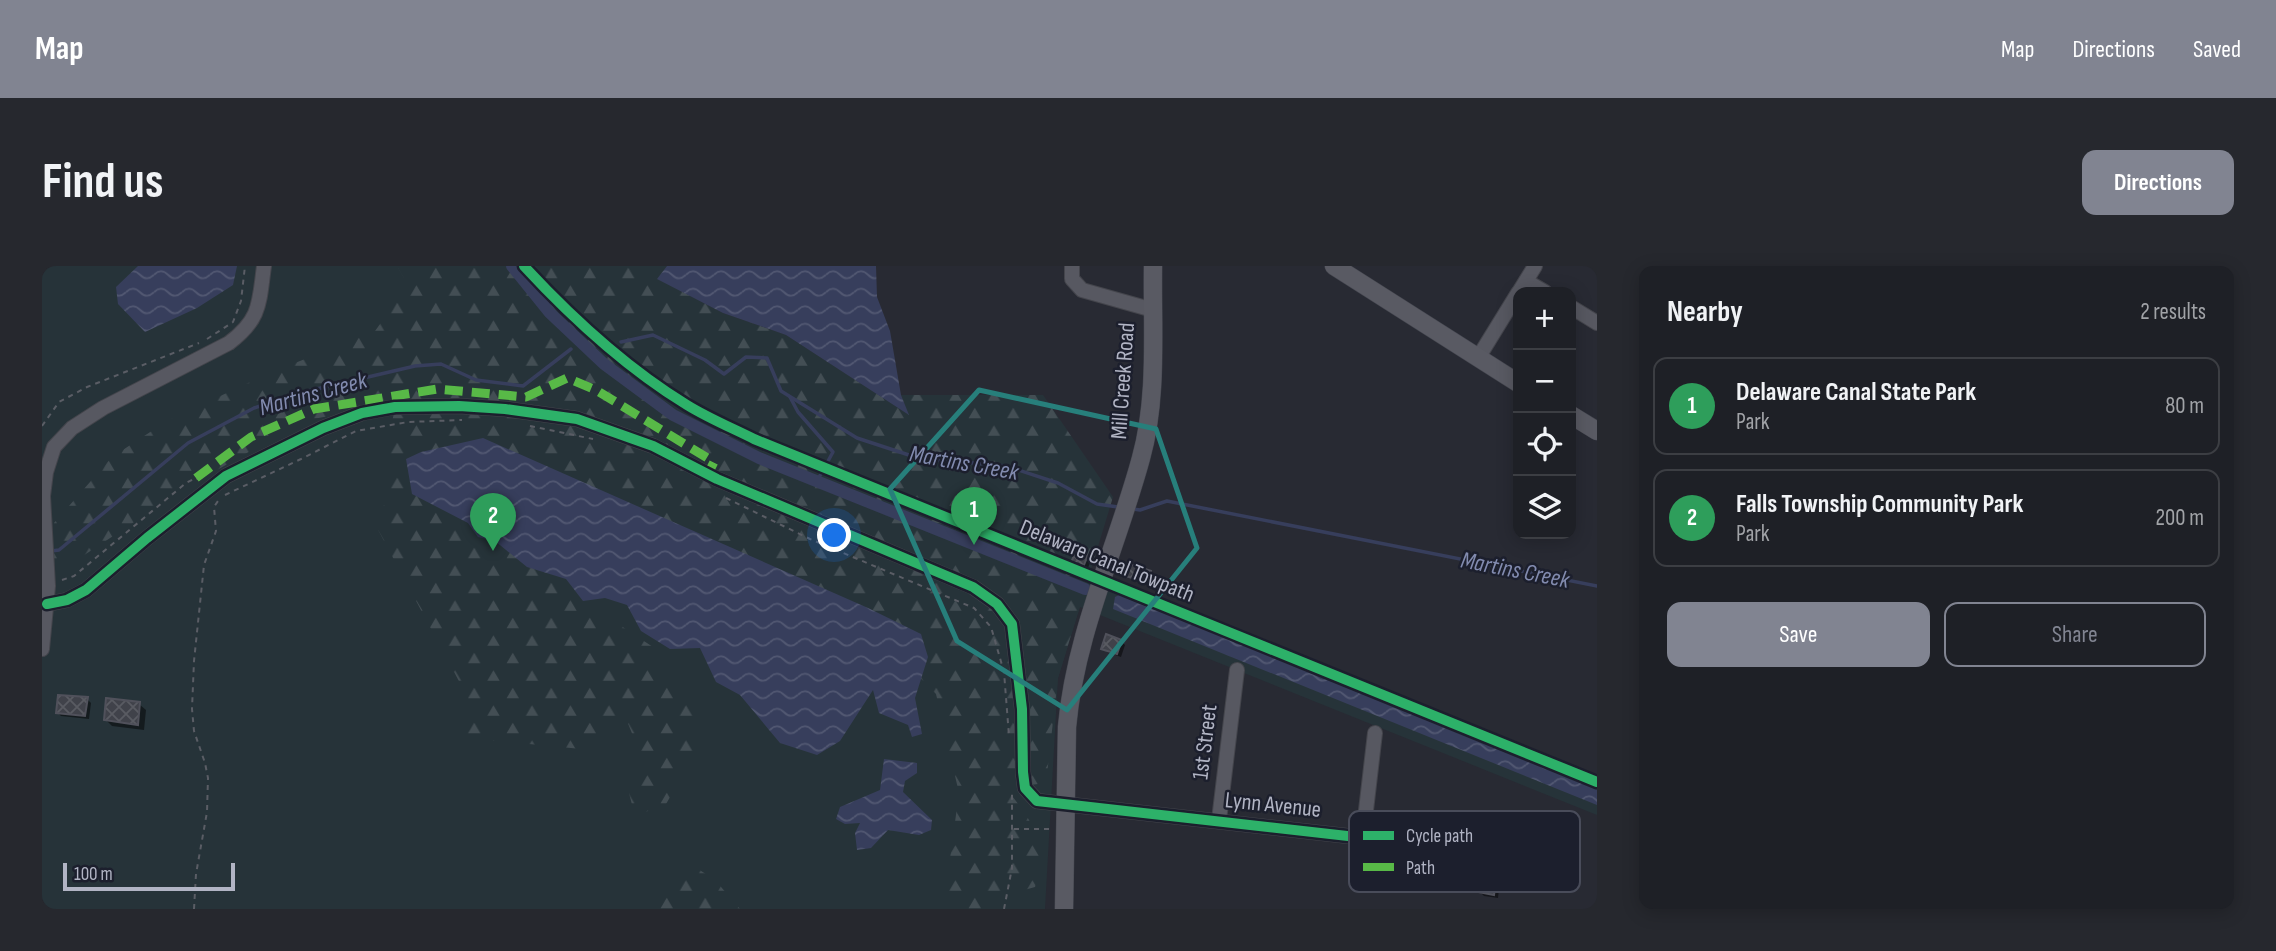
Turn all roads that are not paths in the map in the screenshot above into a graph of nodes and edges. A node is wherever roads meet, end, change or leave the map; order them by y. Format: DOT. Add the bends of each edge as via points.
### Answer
graph roads {
  1 [pos="264,266"];
  2 [pos="1072,266"];
  3 [pos="1153,266"];
  4 [pos="1334,266"];
  5 [pos="1535,266"];
  6 [pos="1522,287"];
  7 [pos="1513,302"];
  8 [pos="1576,309"];
  9 [pos="1153,310"];
  10 [pos="1595,317"];
  11 [pos="1478,358"];
  12 [pos="1513,380"];
  13 [pos="1576,418"];
  14 [pos="1597,431"];
  15 [pos="47,604"];
  16 [pos="43,643"];
  17 [pos="1237,670"];
  18 [pos="1375,733"];
  19 [pos="1066,804"];
  20 [pos="1366,811"];
  21 [pos="1219,820"];
  22 [pos="1349,834"];
  23 [pos="1064,909"];
  1 -- 15 [label="street" via="254,319 244,332 103,408 62,436 54,447 43,496"];
  2 -- 9 [label="street" via="1072,279 1082,290"];
  3 -- 9 [label="main road, Mill Creek Road"];
  4 -- 11 [label="main road"];
  5 -- 6 [label="street"];
  7 -- 11 [label="street"];
  8 -- 10 [label="street"];
  9 -- 19 [label="main road, Mill Creek Road" via="1150,413 1142,458 1074,680 1067,727"];
  11 -- 12 [label="main road"];
  13 -- 14 [label="main road"];
  15 -- 16 [label="street"];
  15 -- 19 [label="street, Lynn Avenue" via="86,590 226,476 319,429 362,413 395,407 459,406 577,419 653,446 717,479 986,594 1007,614 1015,638 1025,788 1037,801"];
  17 -- 21 [label="street, 1st Street"];
  18 -- 20 [label="street"];
  19 -- 21 [label="street, Lynn Avenue"];
  19 -- 23 [label="main road, Mill Creek Road"];
  21 -- 22 [label="street, Lynn Avenue"];
}
